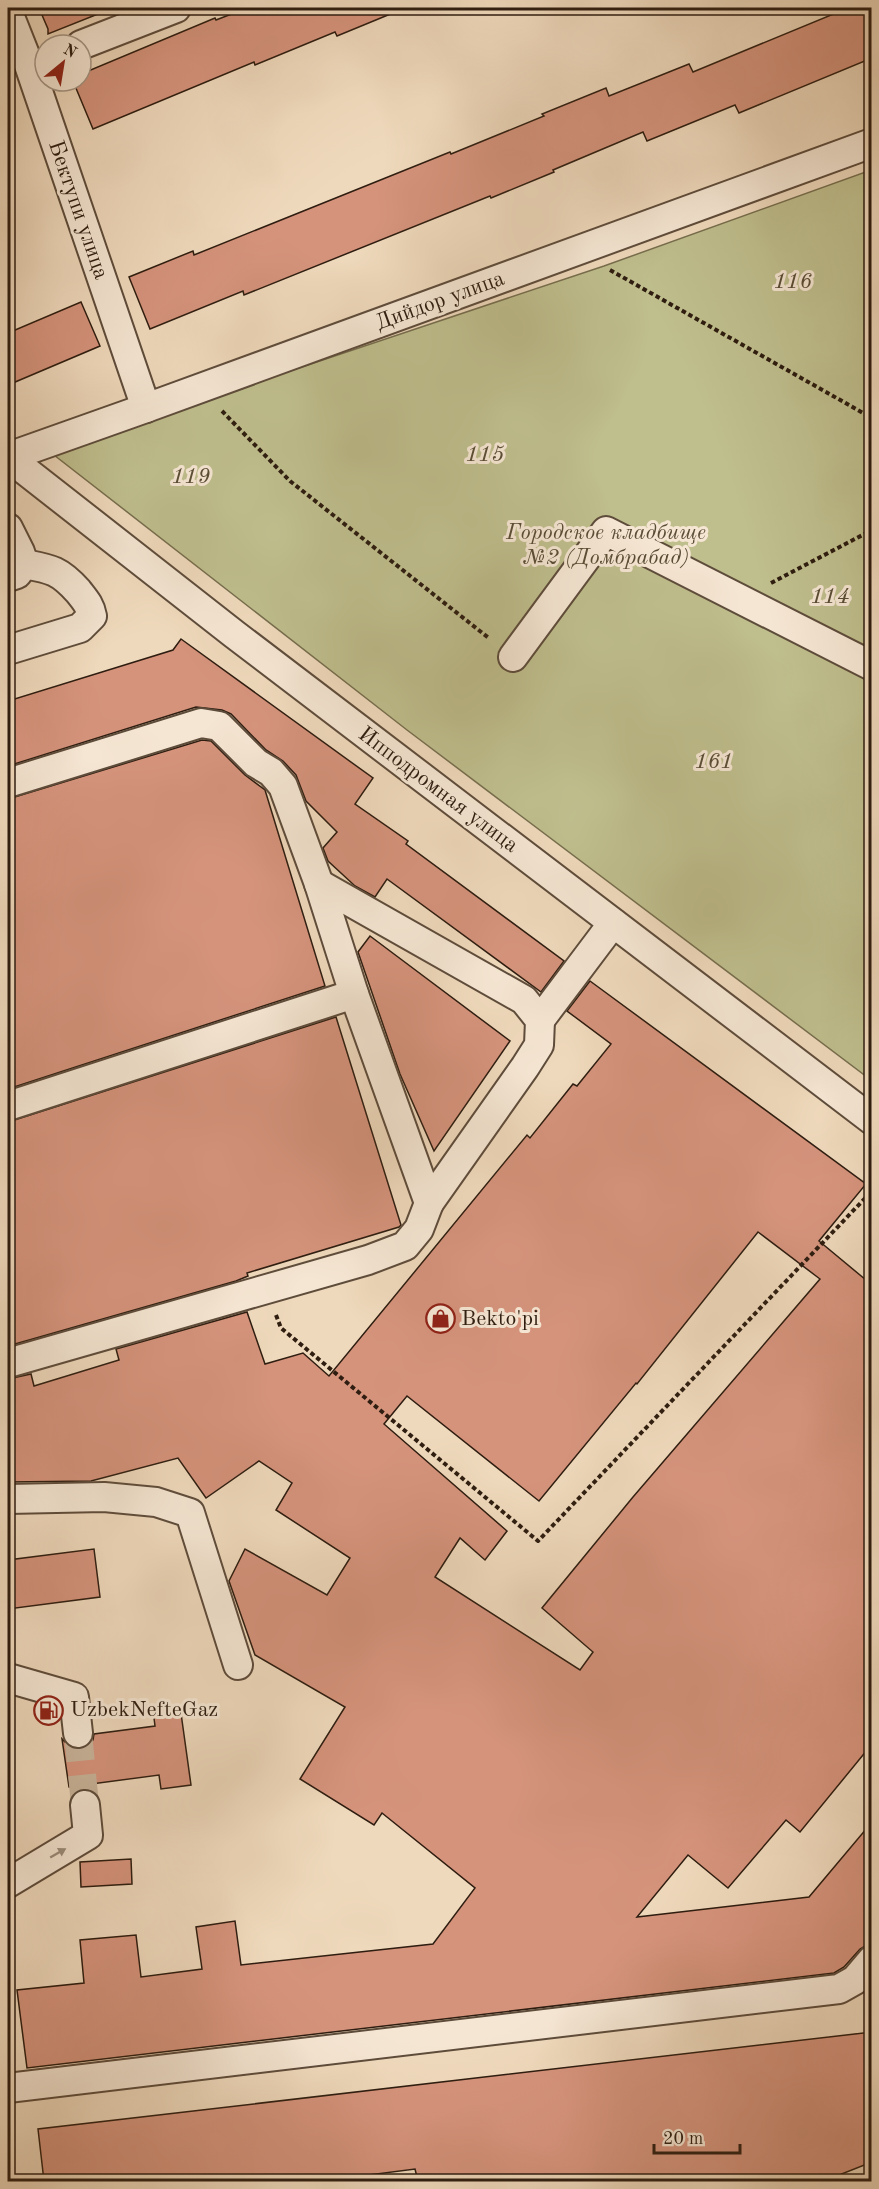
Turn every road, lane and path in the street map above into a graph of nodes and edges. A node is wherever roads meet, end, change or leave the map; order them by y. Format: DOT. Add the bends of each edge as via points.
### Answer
graph roads {
  1 [pos="176,8"];
  2 [pos="8,12"];
  3 [pos="93,40"];
  4 [pos="27,66"];
  5 [pos="872,143"];
  6 [pos="604,266"];
  7 [pos="217,406"];
  8 [pos="146,408"];
  9 [pos="872,418"];
  10 [pos="8,457"];
  11 [pos="8,528"];
  12 [pos="872,530"];
  13 [pos="16,570"];
  14 [pos="741,598"];
  15 [pos="8,650"];
  16 [pos="513,657"];
  17 [pos="872,666"];
  18 [pos="8,783"];
  19 [pos="319,884"];
  20 [pos="613,923"];
  21 [pos="354,994"];
  22 [pos="540,1020"];
  23 [pos="8,1106"];
  24 [pos="872,1120"];
  25 [pos="872,1191"];
  26 [pos="429,1203"];
  27 [pos="267,1289"];
  28 [pos="8,1363"];
  29 [pos="8,1499"];
  30 [pos="238,1665"];
  31 [pos="8,1678"];
  32 [pos="78,1733"];
  33 [pos="85,1805"];
  34 [pos="8,1882"];
  35 [pos="872,1960"];
  36 [pos="8,2088"];
  1 -- 3 [label="street"];
  2 -- 4 [label="street, Бектупи улица"];
  4 -- 8 [label="street, Бектупи улица"];
  5 -- 8 [label="street, Дийдор улица"];
  6 -- 9 [label="path"];
  7 -- 16 [label="path" via="290,481"];
  8 -- 10 [label="street, Дийдор улица"];
  10 -- 20 [label="street, Ипподромная улица"];
  11 -- 13 [label="street" via="20,552"];
  12 -- 14 [label="path"];
  13 -- 15 [label="street" via="49,569 64,576 90,605 92,616 80,628"];
  14 -- 16 [label="street" via="606,531"];
  14 -- 17 [label="street"];
  18 -- 19 [label="street" via="201,723 219,726 283,786"];
  19 -- 21 [label="street"];
  19 -- 22 [label="street" via="524,1000"];
  20 -- 22 [label="street"];
  20 -- 24 [label="street, Ипподромная улица"];
  21 -- 23 [label="street"];
  21 -- 26 [label="street"];
  22 -- 26 [label="street" via="539,1045"];
  25 -- 27 [label="path" via="538,1541 281,1328"];
  26 -- 27 [label="street" via="419,1229 405,1246"];
  27 -- 28 [label="street"];
  29 -- 30 [label="street" via="104,1497 156,1502 190,1513"];
  31 -- 32 [label="street" via="75,1697"];
  34 -- 33 [label="street, one-way" via="87,1835"];
  35 -- 36 [label="street" via="855,1980 839,1989"];
}
